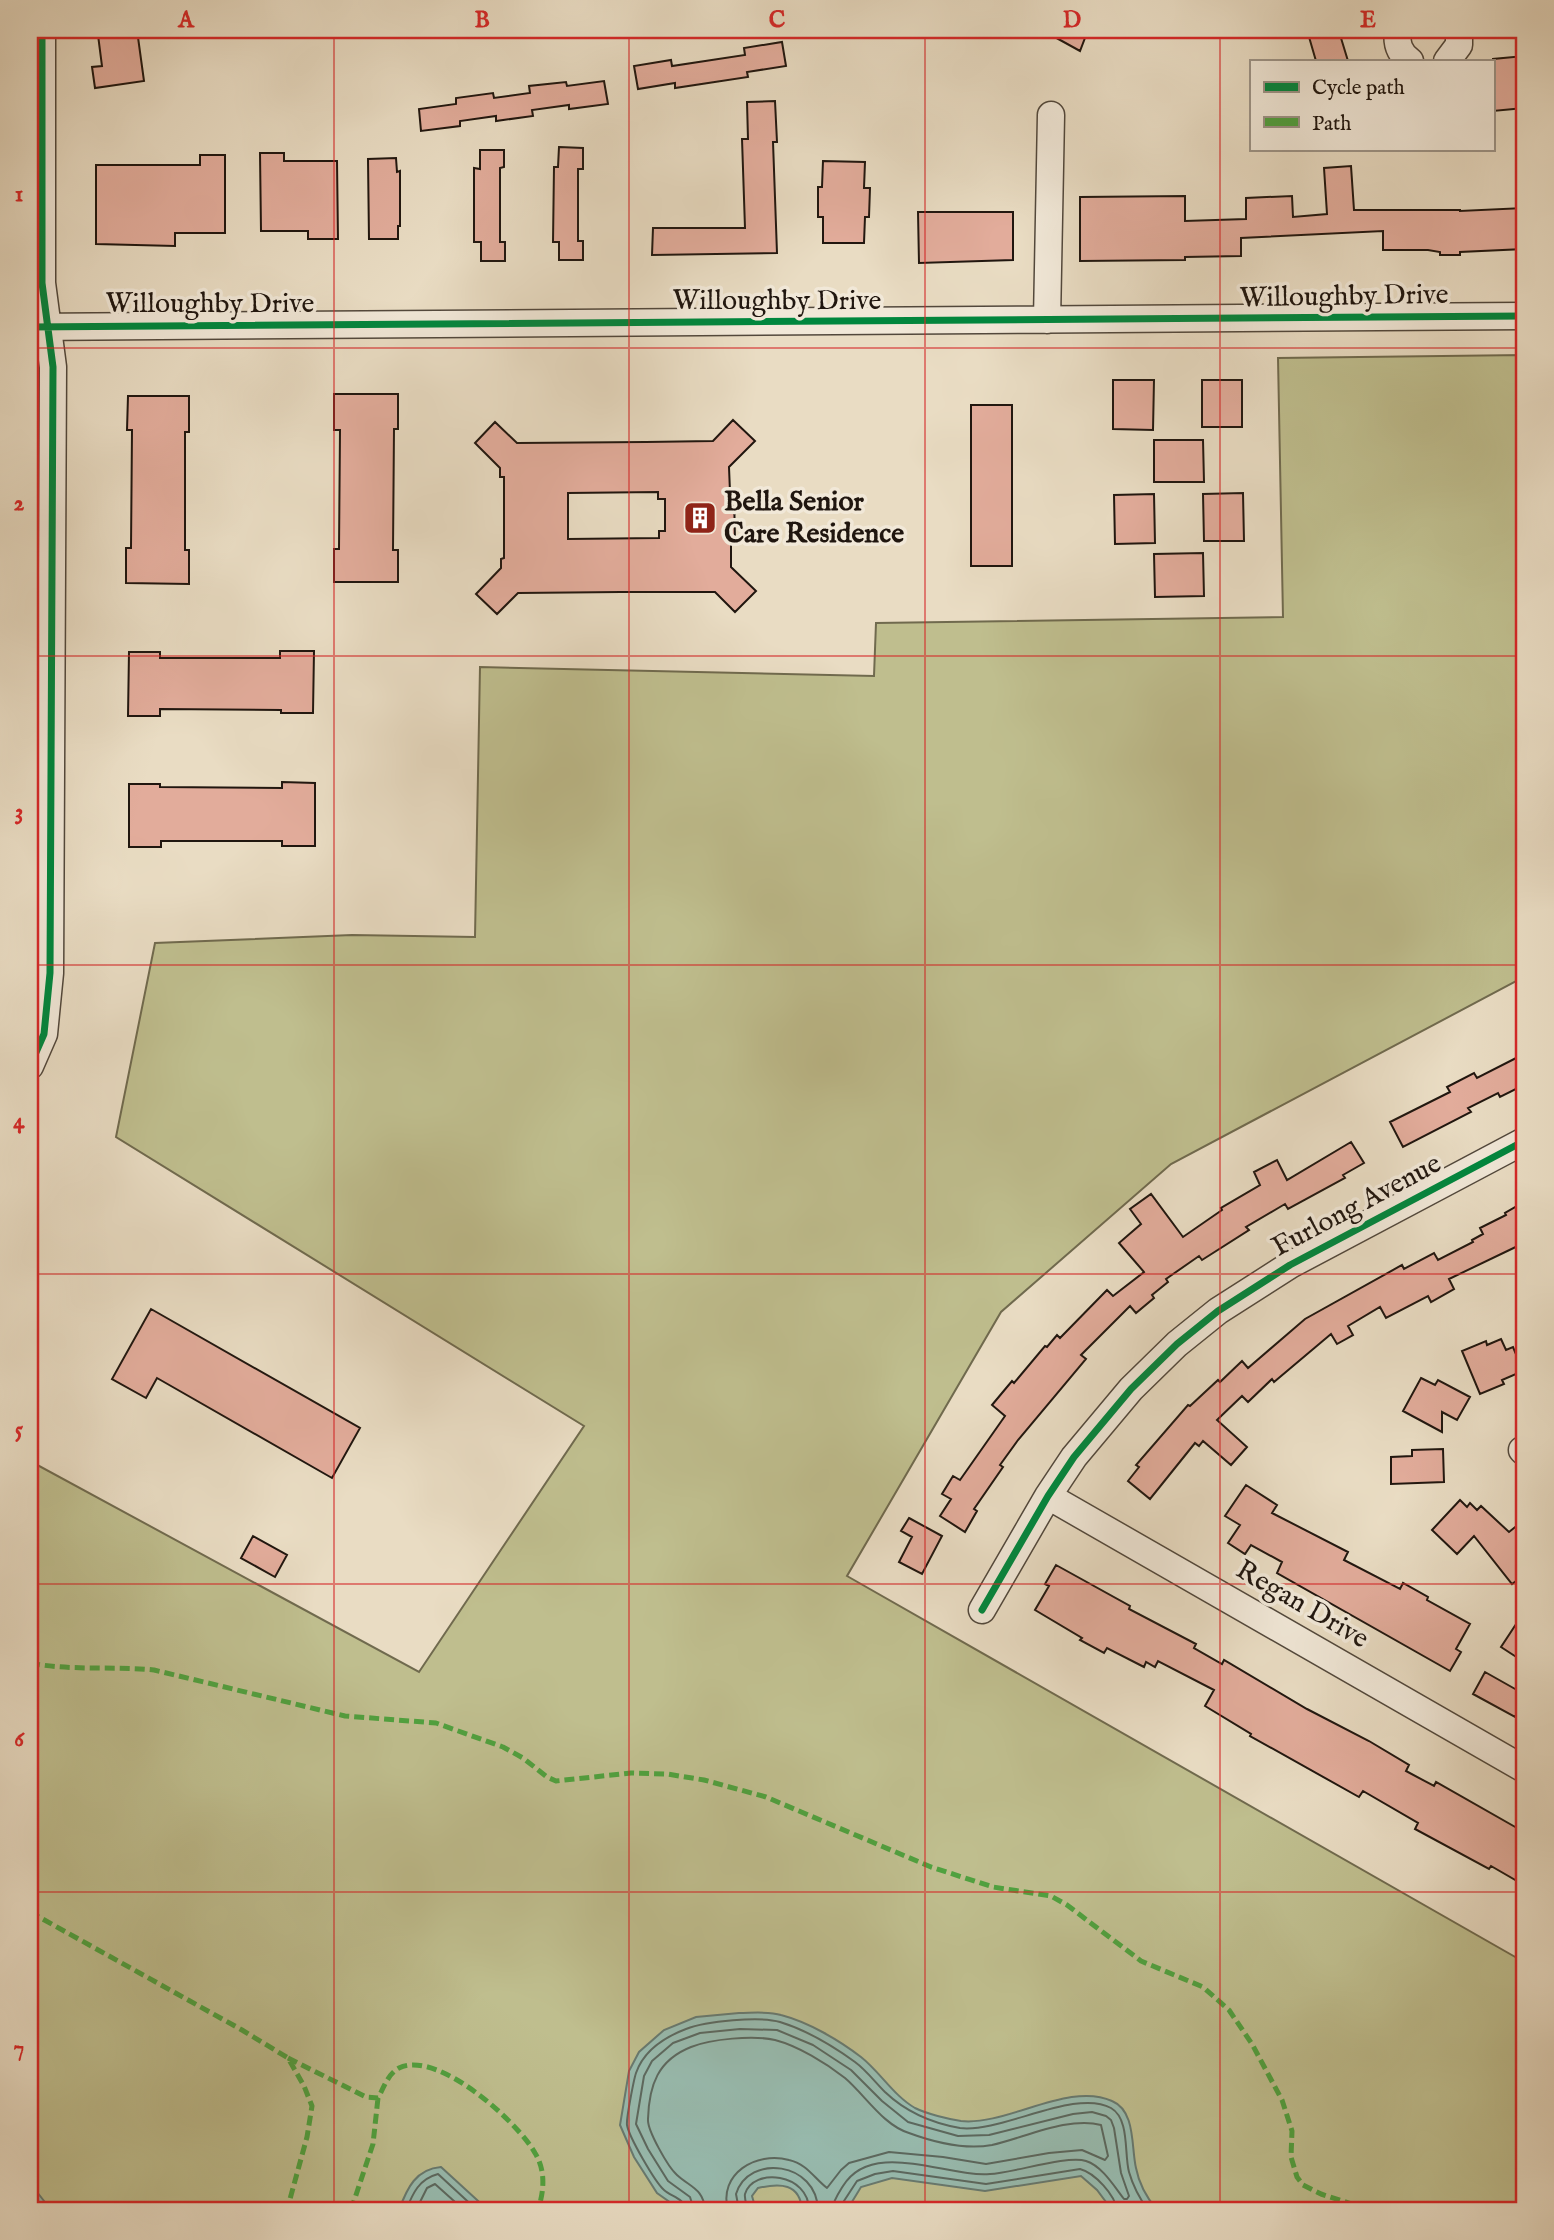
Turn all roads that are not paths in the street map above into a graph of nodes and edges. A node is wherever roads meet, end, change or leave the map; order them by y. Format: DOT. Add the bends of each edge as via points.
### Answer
graph roads {
  1 [pos="42,30"];
  2 [pos="1398,30"];
  3 [pos="1460,30"];
  4 [pos="1409,60"];
  5 [pos="1448,60"];
  6 [pos="1051,115"];
  7 [pos="1524,316"];
  8 [pos="1047,320"];
  9 [pos="39,327"];
  10 [pos="40,856"];
  11 [pos="30,1066"];
  12 [pos="1524,1141"];
  13 [pos="1048,1496"];
  14 [pos="982,1610"];
  15 [pos="1524,1769"];
  1 -- 9 [label="street"];
  2 -- 4 [label="street" via="1400,51"];
  3 -- 5 [label="street" via="1459,45"];
  6 -- 8 [label="street"];
  7 -- 8 [label="street, Willoughby Drive"];
  8 -- 9 [label="street, Willoughby Drive"];
  9 -- 10 [label="street" via="53,367"];
  10 -- 11 [label="street" via="48,1004 44,1034"];
  12 -- 13 [label="street, Furlong Avenue" via="1290,1265 1219,1311 1131,1389"];
  13 -- 14 [label="street, Furlong Avenue"];
  13 -- 15 [label="street, Regan Drive"];
}
